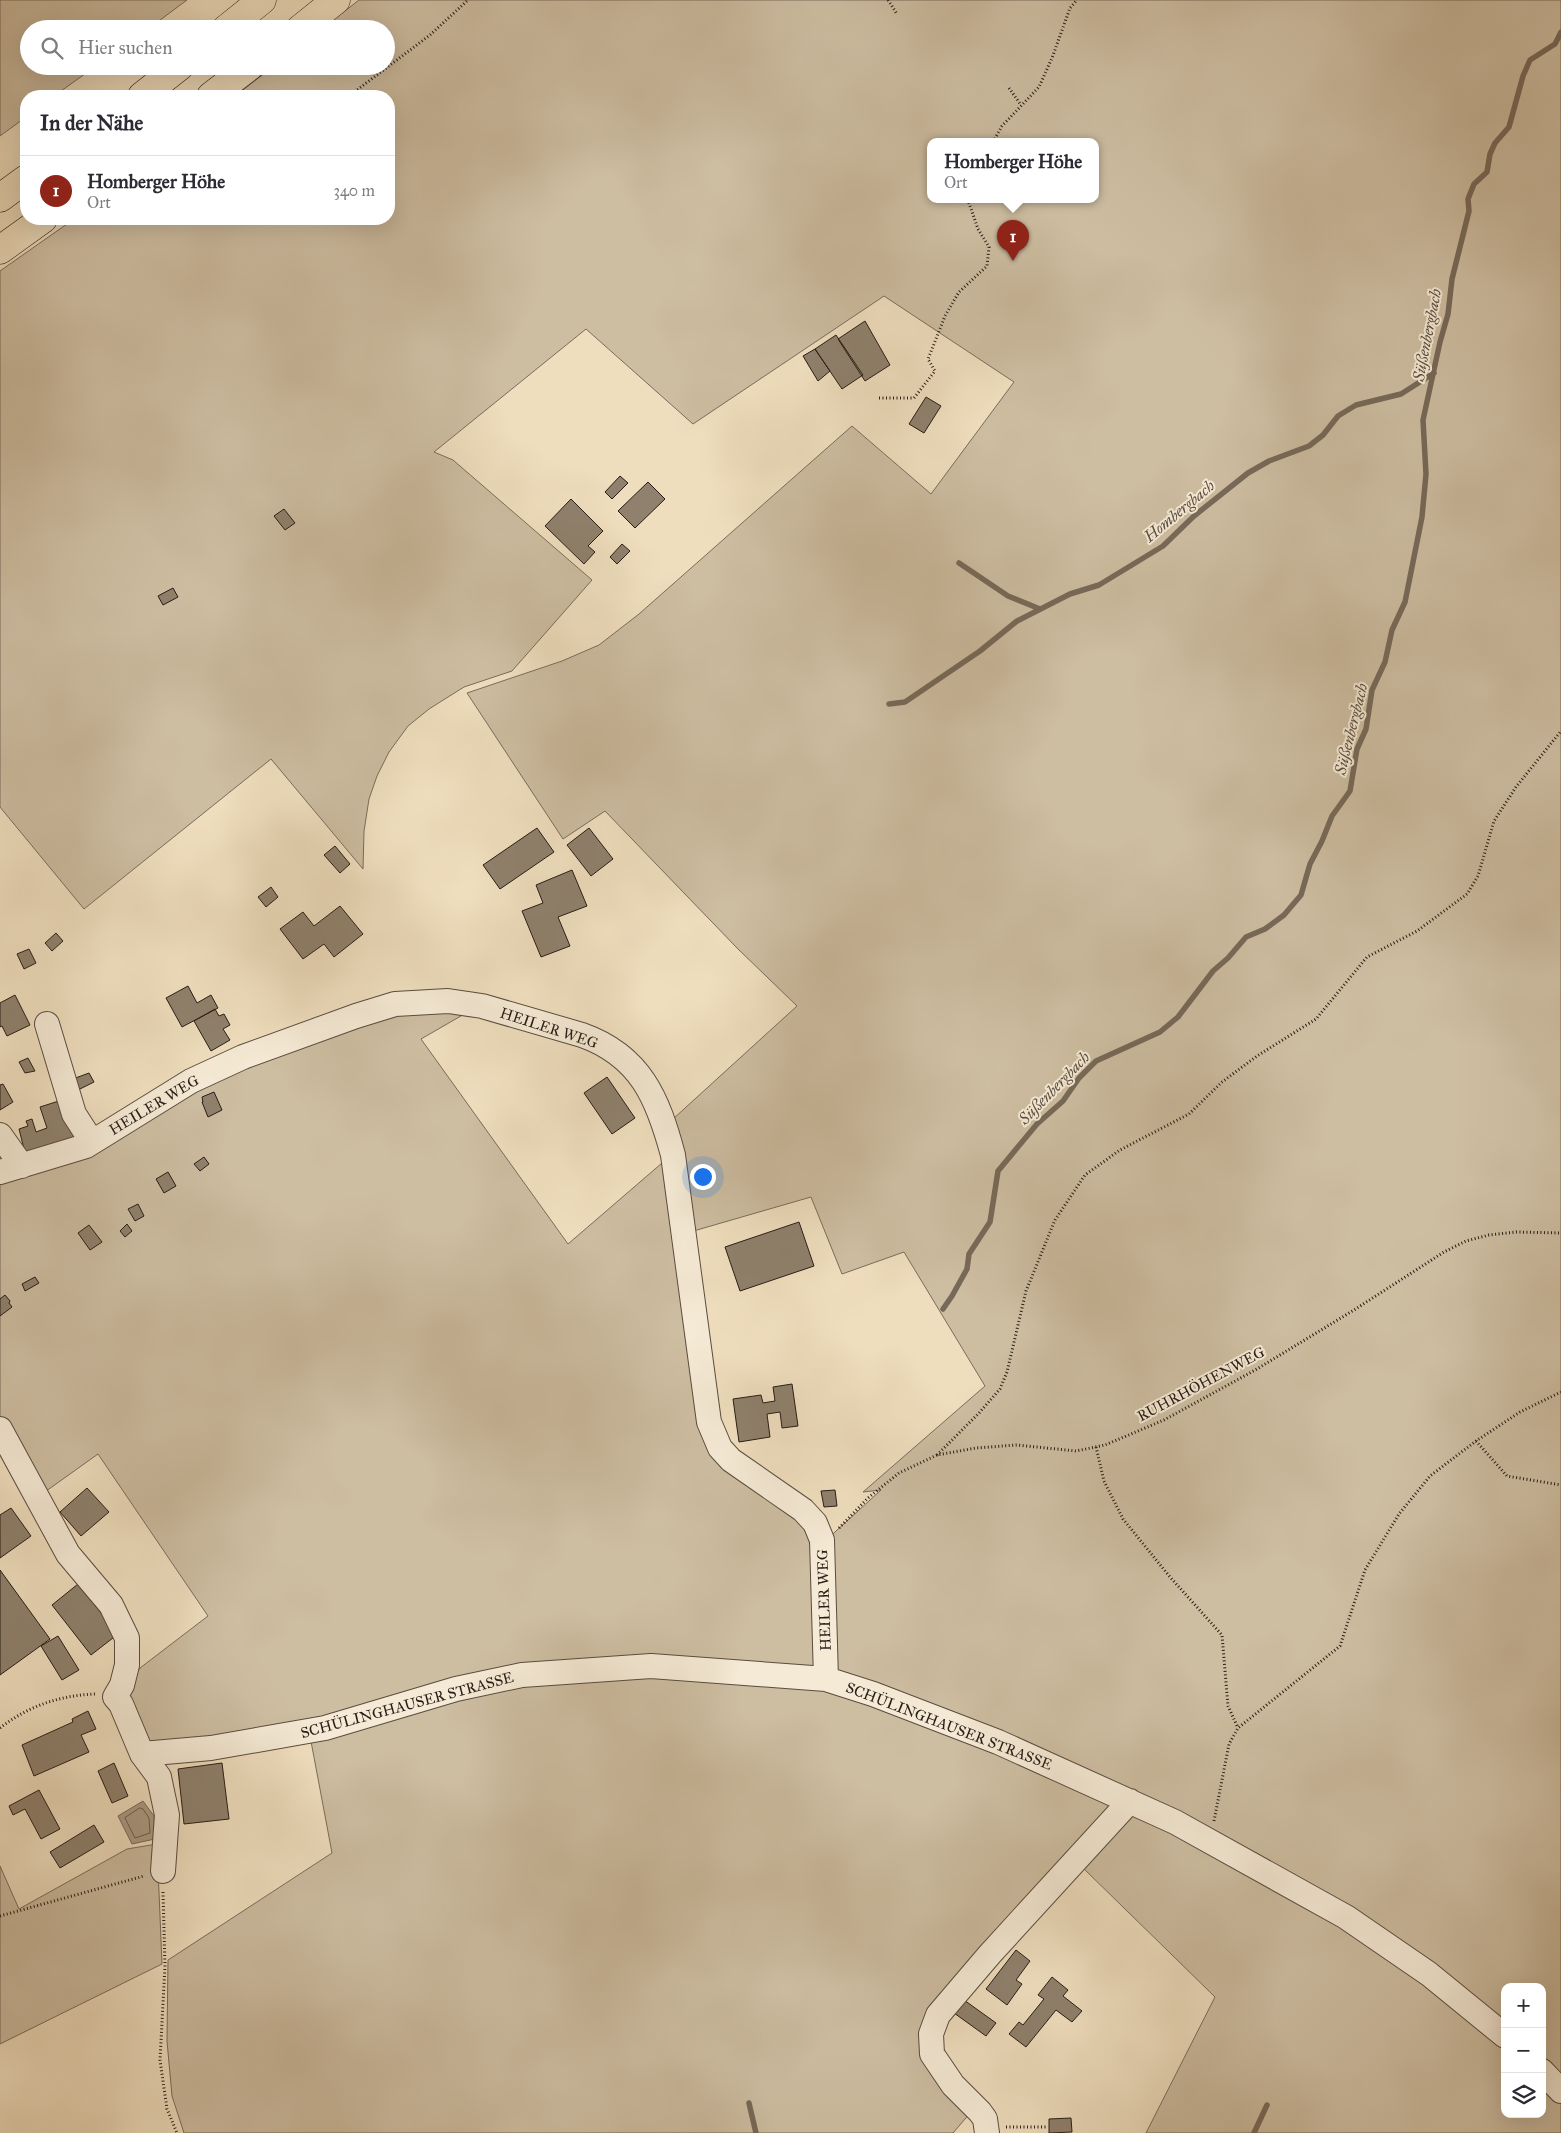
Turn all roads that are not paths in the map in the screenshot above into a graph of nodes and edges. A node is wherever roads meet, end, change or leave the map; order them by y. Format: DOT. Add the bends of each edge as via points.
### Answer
graph roads {
  1 [pos="262,0"];
  2 [pos="336,0"];
  3 [pos="237,20"];
  4 [pos="311,20"];
  5 [pos="169,75"];
  6 [pos="238,75"];
  7 [pos="150,90"];
  8 [pos="219,90"];
  9 [pos="20,183"];
  10 [pos="0,198"];
  11 [pos="35,225"];
  12 [pos="0,250"];
  13 [pos="47,1024"];
  14 [pos="0,1135"];
  15 [pos="92,1142"];
  16 [pos="11,1169"];
  17 [pos="0,1429"];
  18 [pos="826,1679"];
  19 [pos="142,1754"];
  20 [pos="1130,1801"];
  21 [pos="163,1871"];
  22 [pos="1501,2033"];
  23 [pos="1544,2073"];
  24 [pos="1561,2091"];
  25 [pos="987,2130"];
  1 -- 3 [label="highway"];
  2 -- 4 [label="highway"];
  5 -- 7 [label="highway"];
  6 -- 8 [label="highway"];
  9 -- 10 [label="highway"];
  11 -- 12 [label="highway"];
  13 -- 15 [label="street" via="74,1114"];
  14 -- 16 [label="street"];
  15 -- 16 [label="street, HEILER WEG"];
  15 -- 18 [label="street, HEILER WEG" via="191,1081 243,1057 395,1004 448,1001 482,1006 592,1039 623,1056 646,1083 663,1119 673,1155 709,1422 720,1448 730,1460 803,1510 815,1523 822,1540"];
  17 -- 19 [label="street" via="68,1554 111,1605 127,1638 127,1665 115,1697"];
  18 -- 19 [label="street, SCHÜLINGHAUSER STRASSE" via="651,1666 522,1675 456,1689 325,1728 211,1748"];
  18 -- 20 [label="street, SCHÜLINGHAUSER STRASSE" via="998,1742"];
  19 -- 21 [label="street" via="159,1777 167,1815"];
  20 -- 22 [label="street, SCHÜLINGHAUSER STRASSE" via="1175,1822 1346,1917 1429,1974"];
  20 -- 25 [label="street" via="938,2015 931,2034 932,2054 953,2085 980,2112"];
  23 -- 24 [label="street"];
}
